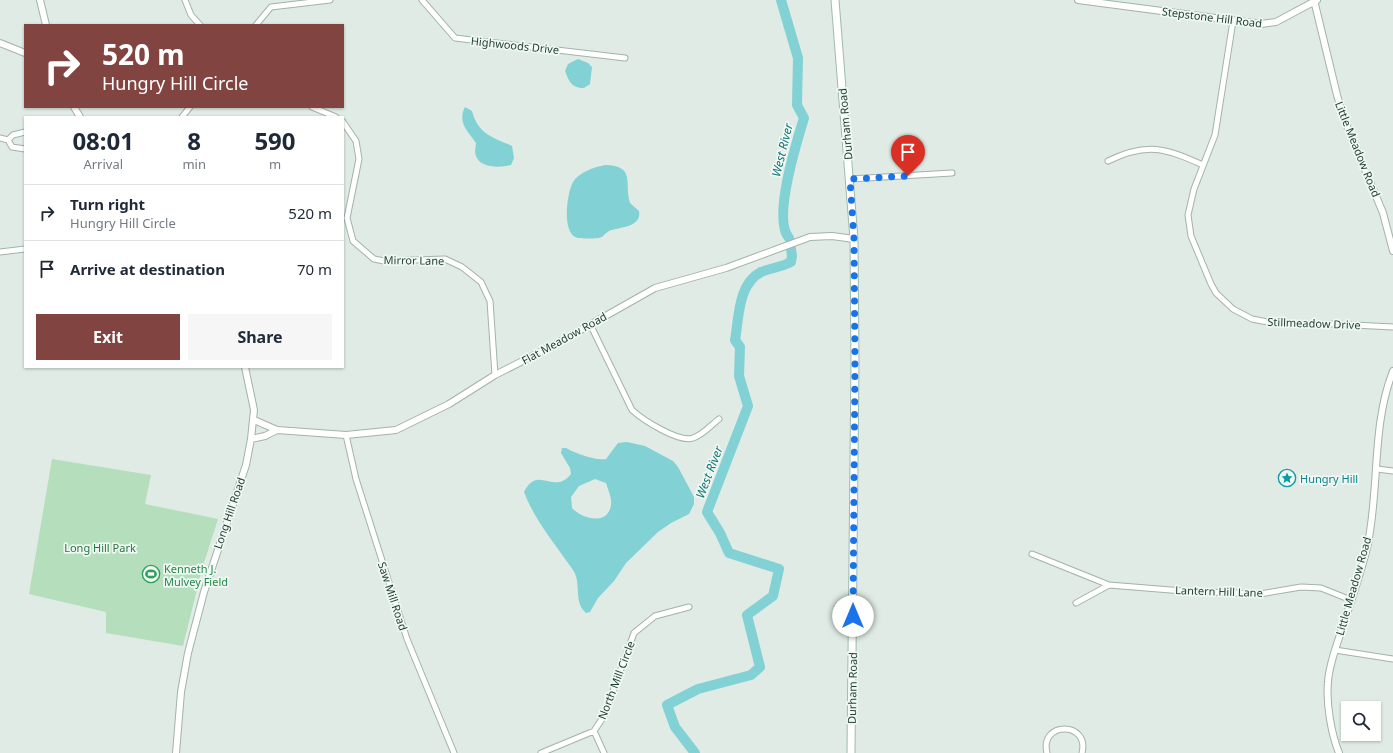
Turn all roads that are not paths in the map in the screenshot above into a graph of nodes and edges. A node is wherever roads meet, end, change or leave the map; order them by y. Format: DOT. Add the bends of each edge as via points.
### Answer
graph roads {
  1 [pos="40,0"];
  2 [pos="185,0"];
  3 [pos="330,0"];
  4 [pos="422,0"];
  5 [pos="835,0"];
  6 [pos="1078,0"];
  7 [pos="1315,1"];
  8 [pos="1233,21"];
  9 [pos="46,24"];
  10 [pos="199,24"];
  11 [pos="257,24"];
  12 [pos="0,43"];
  13 [pos="24,53"];
  14 [pos="625,58"];
  15 [pos="189,108"];
  16 [pos="314,108"];
  17 [pos="183,116"];
  18 [pos="334,116"];
  19 [pos="344,123"];
  20 [pos="24,132"];
  21 [pos="0,138"];
  22 [pos="8,140"];
  23 [pos="24,149"];
  24 [pos="1108,161"];
  25 [pos="1203,165"];
  26 [pos="952,173"];
  27 [pos="850,179"];
  28 [pos="854,239"];
  29 [pos="24,249"];
  30 [pos="1393,251"];
  31 [pos="0,252"];
  32 [pos="590,324"];
  33 [pos="1393,327"];
  34 [pos="245,368"];
  35 [pos="1393,371"];
  36 [pos="495,375"];
  37 [pos="1390,388"];
  38 [pos="719,419"];
  39 [pos="254,420"];
  40 [pos="277,430"];
  41 [pos="346,434"];
  42 [pos="252,439"];
  43 [pos="1377,469"];
  44 [pos="1393,471"];
  45 [pos="1032,554"];
  46 [pos="1109,584"];
  47 [pos="1351,600"];
  48 [pos="1076,603"];
  49 [pos="689,607"];
  50 [pos="1335,650"];
  51 [pos="1393,659"];
  52 [pos="594,731"];
  53 [pos="176,753"];
  54 [pos="454,753"];
  55 [pos="541,753"];
  56 [pos="604,753"];
  57 [pos="851,753"];
  58 [pos="1047,753"];
  59 [pos="1082,753"];
  60 [pos="1339,753"];
  1 -- 9 [label="street"];
  2 -- 10 [label="street" via="191,15"];
  3 -- 11 [label="street" via="271,7"];
  4 -- 14 [label="street, Highwoods Drive" via="455,38"];
  5 -- 27 [label="main road, Durham Road"];
  6 -- 8 [label="street, Stepstone Hill Road"];
  7 -- 8 [label="street, Stepstone Hill Road" via="1276,22 1261,24"];
  7 -- 30 [label="street, Little Meadow Road" via="1336,95 1383,213"];
  8 -- 25 [label="street, Stillmeadow Drive" via="1215,135"];
  12 -- 13 [label="street"];
  15 -- 17 [label="street"];
  16 -- 18 [label="street"];
  19 -- 36 [label="street, Mirror Lane" via="356,141 359,159 346,218 353,241 374,259 384,261 445,259 462,267 481,282 490,301"];
  20 -- 22 [label="street" via="13,135"];
  21 -- 22 [label="street"];
  22 -- 23 [label="street" via="12,147"];
  24 -- 25 [label="street" via="1133,150 1163,149"];
  25 -- 33 [label="street, Stillmeadow Drive" via="1188,215 1191,236 1216,293 1232,309 1252,319 1278,324"];
  26 -- 27 [label="street"];
  27 -- 28 [label="main road, Durham Road"];
  28 -- 32 [label="street, Flat Meadow Road" via="810,237 726,268 655,288"];
  28 -- 57 [label="main road, Durham Road"];
  29 -- 31 [label="street"];
  32 -- 36 [label="street, Flat Meadow Road"];
  32 -- 38 [label="street" via="632,410 638,416 687,439 700,435"];
  34 -- 39 [label="street, Long Hill Road"];
  35 -- 37 [label="street, Little Meadow Road"];
  36 -- 41 [label="street, Flat Meadow Road" via="449,404 396,430"];
  37 -- 43 [label="street, Little Meadow Road" via="1380,418"];
  39 -- 40 [label="street, Flat Meadow Road"];
  39 -- 42 [label="street, Long Hill Road"];
  40 -- 41 [label="street, Flat Meadow Road"];
  40 -- 42 [label="street, Flat Meadow Road"];
  41 -- 54 [label="street, Saw Mill Road" via="356,480 407,639"];
  42 -- 53 [label="street, Long Hill Road" via="246,465 209,574 188,653 181,692"];
  43 -- 44 [label="street"];
  43 -- 47 [label="street, Little Meadow Road" via="1367,546"];
  45 -- 46 [label="street, Lantern Hill Lane"];
  46 -- 47 [label="street, Lantern Hill Lane" via="1183,591 1260,594 1301,587 1321,588"];
  46 -- 48 [label="street"];
  47 -- 50 [label="street, Little Meadow Road"];
  49 -- 52 [label="street, North Mill Circle" via="655,616 634,633 604,716"];
  50 -- 51 [label="street"];
  50 -- 60 [label="street, Little Meadow Road" via="1328,682 1332,734"];
  52 -- 55 [label="street, North Mill Circle"];
  52 -- 56 [label="street"];
  58 -- 59 [label="street" via="1046,742 1050,735 1063,728 1074,731 1079,736 1083,744"];
}
